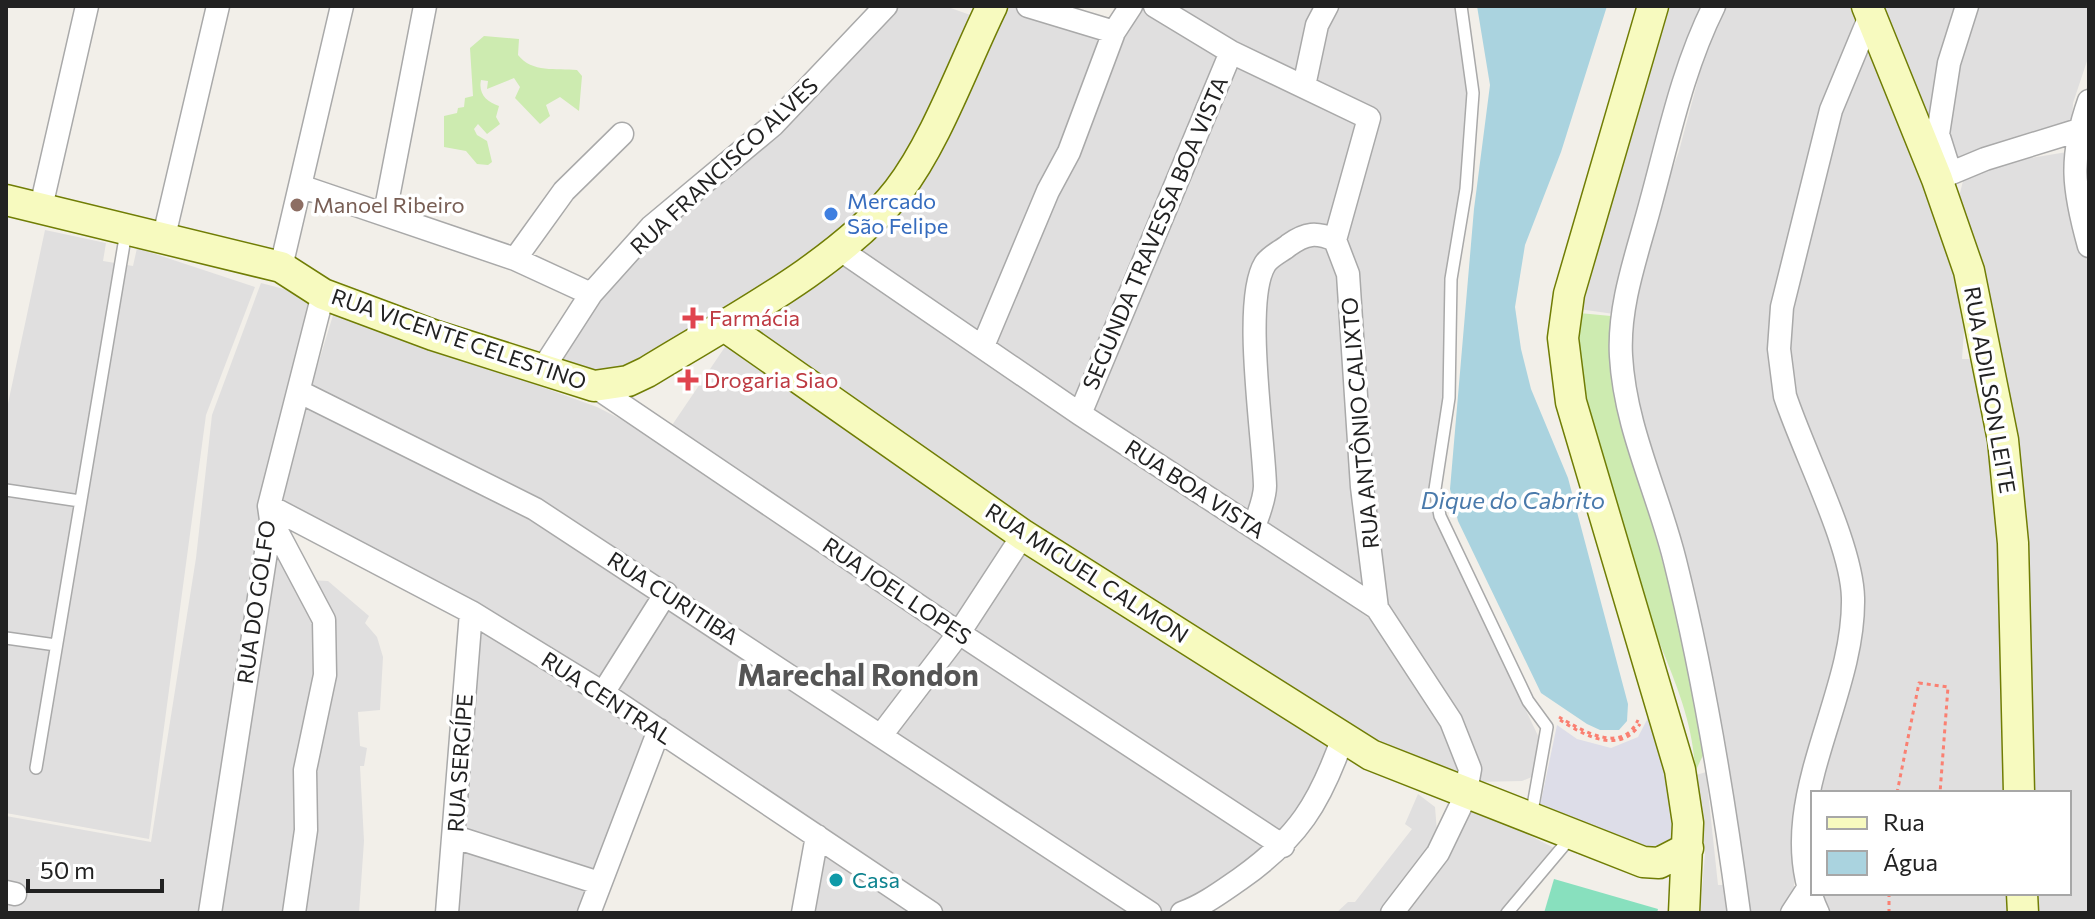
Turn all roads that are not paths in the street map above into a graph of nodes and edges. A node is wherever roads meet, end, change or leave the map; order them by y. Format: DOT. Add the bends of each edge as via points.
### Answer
graph roads {
  1 [pos="87,6"];
  2 [pos="218,6"];
  3 [pos="342,6"];
  4 [pos="425,6"];
  5 [pos="886,6"];
  6 [pos="992,6"];
  7 [pos="1028,6"];
  8 [pos="1131,6"];
  9 [pos="1155,6"];
  10 [pos="1327,6"];
  11 [pos="1461,6"];
  12 [pos="1653,6"];
  13 [pos="1714,6"];
  14 [pos="1967,6"];
  15 [pos="1869,11"];
  16 [pos="1114,32"];
  17 [pos="1231,52"];
  18 [pos="1304,86"];
  19 [pos="2089,101"];
  20 [pos="2079,130"];
  21 [pos="622,134"];
  22 [pos="1943,176"];
  23 [pos="300,186"];
  24 [pos="6,200"];
  25 [pos="41,207"];
  26 [pos="385,213"];
  27 [pos="127,227"];
  28 [pos="164,236"];
  29 [pos="1335,240"];
  30 [pos="2089,246"];
  31 [pos="839,249"];
  32 [pos="515,259"];
  33 [pos="281,267"];
  34 [pos="323,294"];
  35 [pos="591,294"];
  36 [pos="723,325"];
  37 [pos="983,346"];
  38 [pos="542,370"];
  39 [pos="594,386"];
  40 [pos="300,392"];
  41 [pos="1080,414"];
  42 [pos="6,490"];
  43 [pos="80,501"];
  44 [pos="270,513"];
  45 [pos="1254,527"];
  46 [pos="1023,535"];
  47 [pos="666,593"];
  48 [pos="1377,608"];
  49 [pos="471,612"];
  50 [pos="959,633"];
  51 [pos="6,638"];
  52 [pos="56,645"];
  53 [pos="603,693"];
  54 [pos="659,730"];
  55 [pos="882,734"];
  56 [pos="1343,737"];
  57 [pos="36,768"];
  58 [pos="2019,791"];
  59 [pos="1466,793"];
  60 [pos="1531,818"];
  61 [pos="817,836"];
  62 [pos="455,837"];
  63 [pos="1572,837"];
  64 [pos="1283,846"];
  65 [pos="1688,848"];
  66 [pos="1643,862"];
  67 [pos="599,883"];
  68 [pos="1807,890"];
  69 [pos="210,913"];
  70 [pos="294,913"];
  71 [pos="447,913"];
  72 [pos="589,913"];
  73 [pos="803,913"];
  74 [pos="931,913"];
  75 [pos="1150,913"];
  76 [pos="1182,913"];
  77 [pos="1392,913"];
  78 [pos="1507,913"];
  79 [pos="1684,913"];
  80 [pos="1739,913"];
  81 [pos="1792,913"];
  82 [pos="1818,913"];
  1 -- 25 [label="street"];
  2 -- 28 [label="street"];
  3 -- 23 [label="street"];
  4 -- 26 [label="street"];
  5 -- 35 [label="street, RUA FRANCISCO ALVES" via="773,125 651,227"];
  6 -- 31 [label="street, RUA VICENTE CELESTINO" via="910,173"];
  7 -- 16 [label="street"];
  8 -- 16 [label="street"];
  9 -- 17 [label="street"];
  10 -- 18 [label="street" via="1317,25"];
  11 -- 60 [label="lane" via="1473,93 1466,189 1451,279 1449,398 1435,489 1440,516 1528,701 1547,727"];
  12 -- 65 [label="street" via="1569,294 1564,355 1571,402 1680,770"];
  13 -- 80 [label="street" via="1688,66 1639,247 1624,306 1621,357 1633,432 1674,558 1706,699"];
  14 -- 22 [label="street" via="1949,63 1938,134"];
  15 -- 22 [label="street, RUA ADILSON LEITE"];
  15 -- 68 [label="street" via="1831,110 1780,322 1785,396 1846,562 1853,598 1845,655 1804,812"];
  16 -- 37 [label="street" via="1069,152"];
  17 -- 18 [label="street"];
  17 -- 41 [label="street, SEGUNDA TRAVESSA BOA VISTA"];
  18 -- 29 [label="street" via="1369,118"];
  19 -- 20 [label="street"];
  20 -- 22 [label="street"];
  20 -- 30 [label="street" via="2073,171"];
  21 -- 32 [label="street" via="564,191"];
  22 -- 58 [label="street, RUA ADILSON LEITE" via="1969,271 2003,440 2013,543"];
  23 -- 26 [label="street"];
  23 -- 33 [label="street"];
  24 -- 25 [label="street, RUA VICENTE CELESTINO"];
  25 -- 27 [label="street, RUA VICENTE CELESTINO"];
  26 -- 32 [label="street"];
  27 -- 28 [label="street, RUA VICENTE CELESTINO"];
  27 -- 43 [label="lane"];
  28 -- 33 [label="street, RUA VICENTE CELESTINO"];
  29 -- 45 [label="street" via="1303,236 1263,268 1255,311 1265,489"];
  29 -- 48 [label="street, RUA ANTÔNIO CALIXTO" via="1348,274 1362,487"];
  31 -- 36 [label="street, RUA VICENTE CELESTINO"];
  31 -- 37 [label="street, RUA BOA VISTA"];
  32 -- 35 [label="street"];
  33 -- 34 [label="street, RUA VICENTE CELESTINO"];
  34 -- 38 [label="street, RUA VICENTE CELESTINO"];
  34 -- 40 [label="street, RUA DO GOLFO"];
  35 -- 38 [label="street, RUA FRANCISCO ALVES"];
  36 -- 39 [label="street, RUA VICENTE CELESTINO" via="637,377"];
  36 -- 46 [label="street, RUA MIGUEL CALMON"];
  37 -- 41 [label="street, RUA BOA VISTA"];
  38 -- 39 [label="street, RUA VICENTE CELESTINO"];
  39 -- 50 [label="street, RUA JOEL LOPES"];
  40 -- 44 [label="street, RUA DO GOLFO"];
  40 -- 47 [label="street, RUA CURITIBA" via="535,509"];
  41 -- 45 [label="street, RUA BOA VISTA"];
  42 -- 43 [label="lane"];
  43 -- 52 [label="lane"];
  44 -- 49 [label="street, RUA CENTRAL"];
  44 -- 69 [label="street, RUA DO GOLFO"];
  44 -- 70 [label="street" via="324,620 325,675 305,770 306,830"];
  45 -- 48 [label="street, RUA BOA VISTA"];
  46 -- 50 [label="street"];
  46 -- 56 [label="street, RUA MIGUEL CALMON"];
  47 -- 53 [label="street"];
  47 -- 55 [label="street, RUA CURITIBA"];
  48 -- 59 [label="street, RUA BOA VISTA" via="1451,721 1468,762"];
  49 -- 53 [label="street, RUA CENTRAL"];
  49 -- 62 [label="street, RUA SERGÍPE"];
  50 -- 55 [label="street"];
  50 -- 64 [label="street, RUA JOEL LOPES"];
  51 -- 52 [label="lane"];
  52 -- 57 [label="lane"];
  53 -- 54 [label="street, RUA CENTRAL"];
  54 -- 61 [label="street, RUA CENTRAL"];
  54 -- 67 [label="street"];
  55 -- 75 [label="street, RUA CURITIBA"];
  56 -- 59 [label="street, RUA MIGUEL CALMON" via="1371,755"];
  56 -- 64 [label="street" via="1327,783"];
  59 -- 60 [label="street, RUA MIGUEL CALMON"];
  59 -- 77 [label="street" via="1438,853"];
  60 -- 63 [label="street, RUA MIGUEL CALMON"];
  61 -- 73 [label="street"];
  61 -- 74 [label="street, RUA CENTRAL"];
  62 -- 67 [label="street"];
  62 -- 71 [label="street, RUA SERGÍPE"];
  63 -- 66 [label="street, RUA MIGUEL CALMON"];
  63 -- 78 [label="lane"];
  64 -- 76 [label="street" via="1201,906"];
  65 -- 66 [label="street" via="1659,863"];
  65 -- 79 [label="street"];
  66 -- 79 [label="street" via="1665,882"];
  67 -- 72 [label="street"];
  68 -- 81 [label="street"];
  68 -- 82 [label="street"];
}
